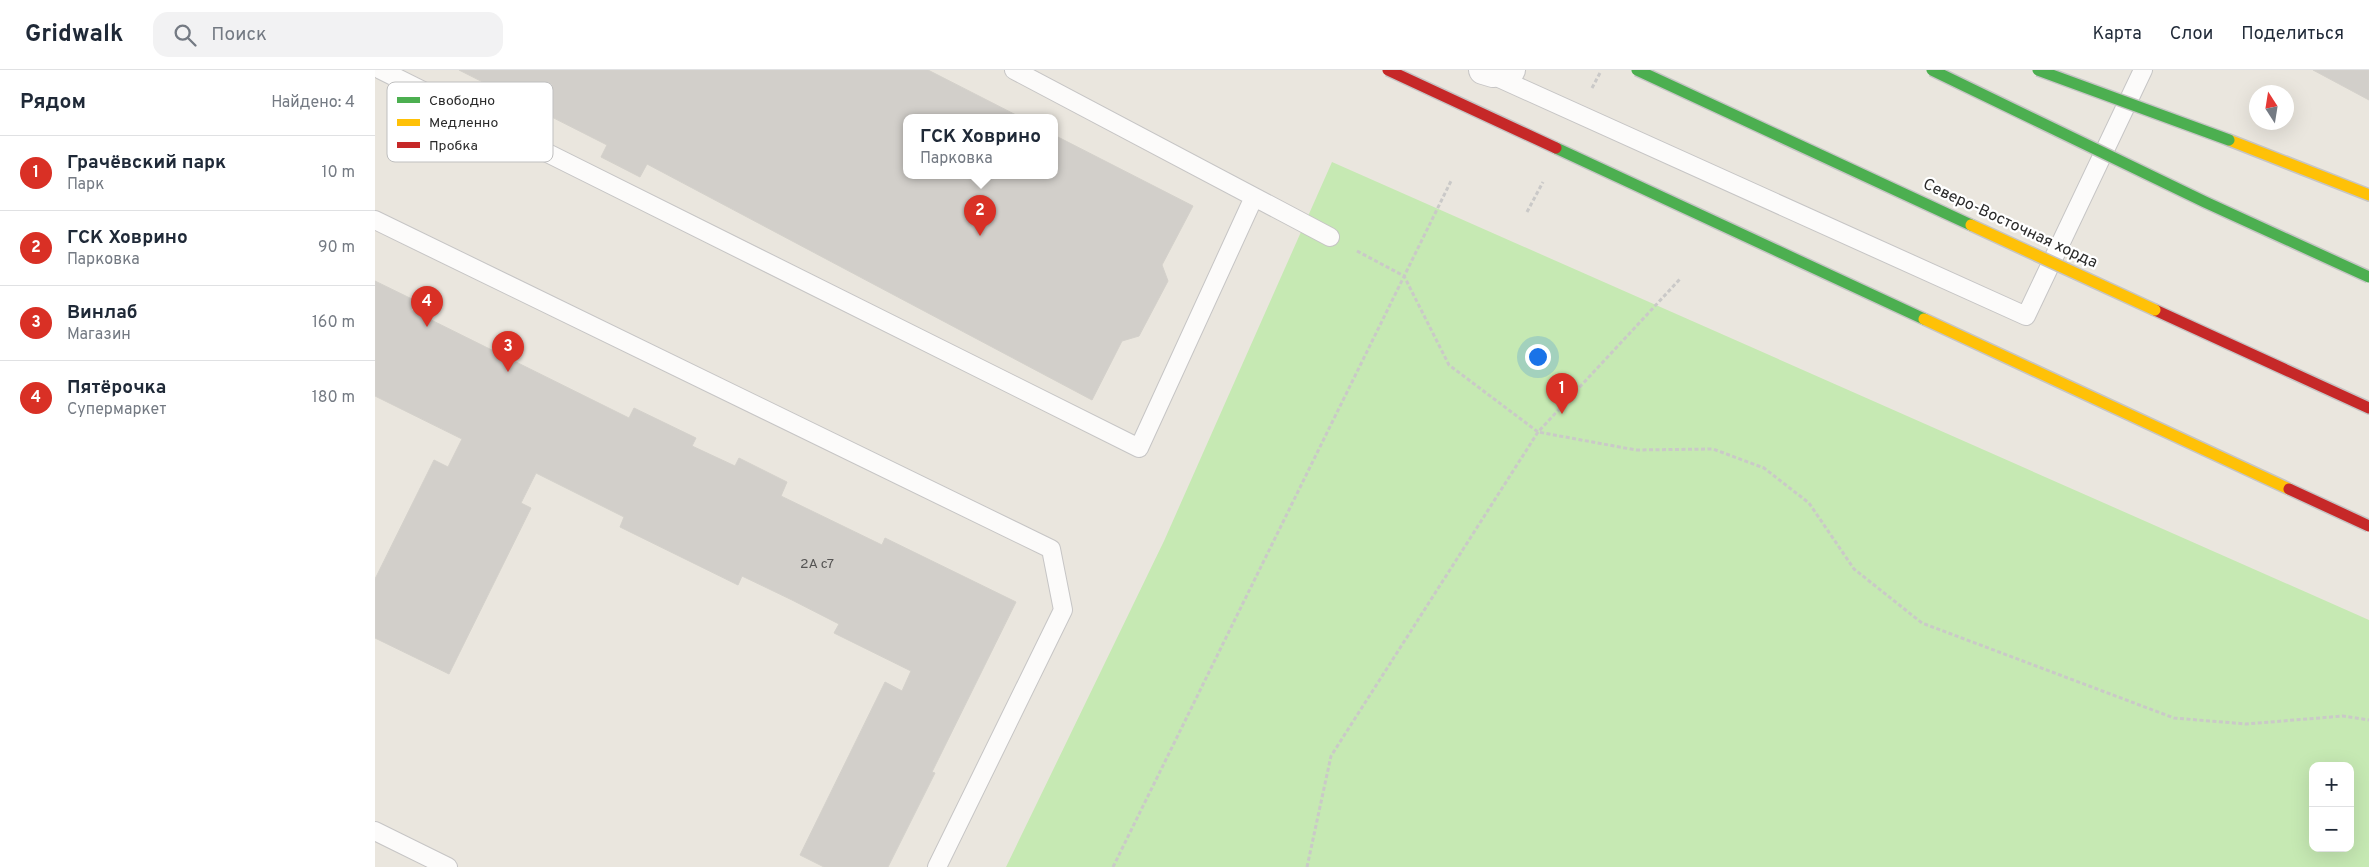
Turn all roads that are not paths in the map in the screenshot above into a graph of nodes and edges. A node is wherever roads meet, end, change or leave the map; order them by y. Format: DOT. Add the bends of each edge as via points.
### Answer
graph roads {
  1 [pos="381,70"];
  2 [pos="1014,70"];
  3 [pos="1388,70"];
  4 [pos="1482,70"];
  5 [pos="1511,70"];
  6 [pos="1637,70"];
  7 [pos="1933,70"];
  8 [pos="2038,70"];
  9 [pos="2143,70"];
  10 [pos="405,82"];
  11 [pos="553,156"];
  12 [pos="2369,195"];
  13 [pos="1255,196"];
  14 [pos="375,220"];
  15 [pos="1330,237"];
  16 [pos="2369,277"];
  17 [pos="2369,408"];
  18 [pos="2369,526"];
  19 [pos="375,831"];
  20 [pos="448,867"];
  21 [pos="937,867"];
  1 -- 10 [label="lane"];
  2 -- 13 [label="lane"];
  3 -- 18 [label="main road, bridge"];
  4 -- 5 [label="street" via="1493,73"];
  4 -- 9 [label="lane" via="2026,316"];
  6 -- 17 [label="main road, Северо-Восточная хорда, bridge"];
  7 -- 16 [label="main road, bridge"];
  8 -- 12 [label="main road, bridge"];
  11 -- 13 [label="lane" via="1139,448"];
  13 -- 15 [label="lane"];
  14 -- 21 [label="lane" via="1051,549 1063,610"];
  19 -- 20 [label="lane"];
}
